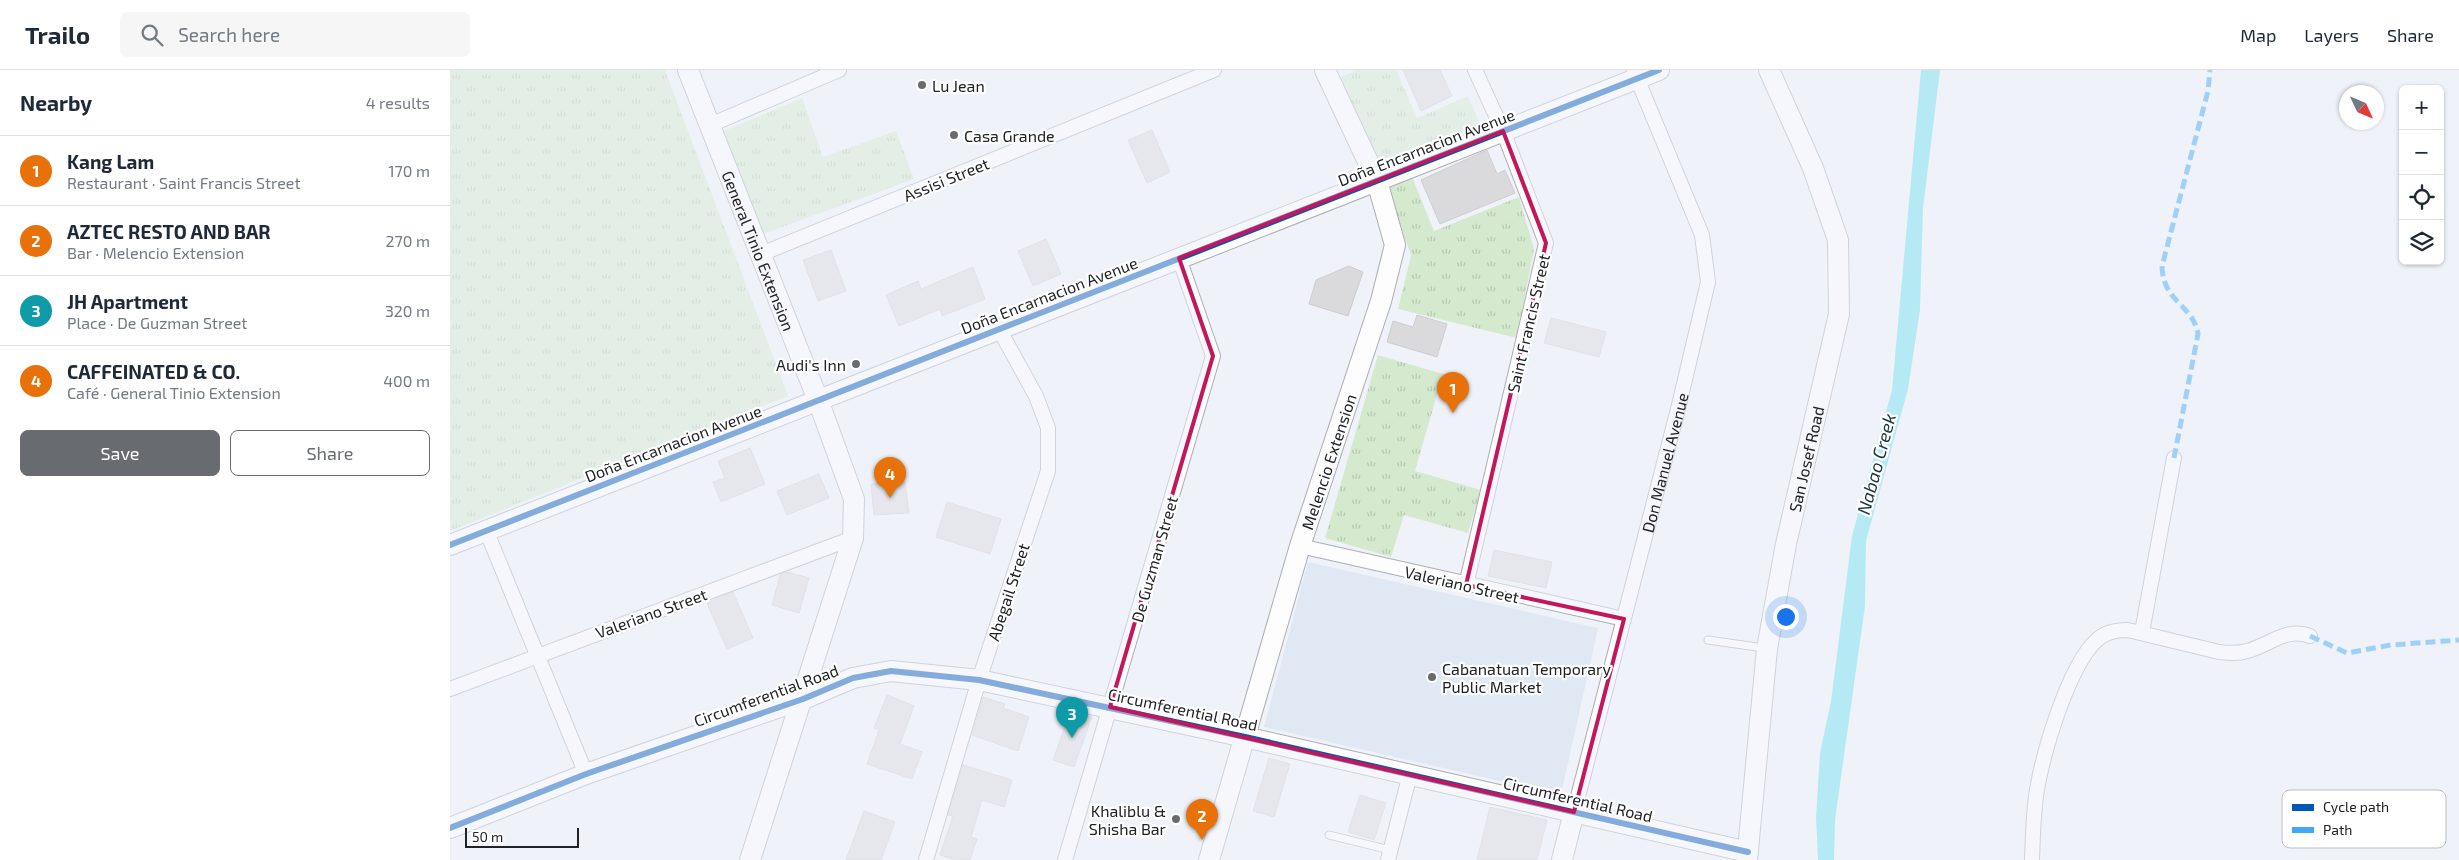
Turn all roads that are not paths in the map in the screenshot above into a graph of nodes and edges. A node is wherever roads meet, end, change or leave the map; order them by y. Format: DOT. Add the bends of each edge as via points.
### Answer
graph roads {
  1 [pos="688,70"];
  2 [pos="1214,70"];
  3 [pos="1325,70"];
  4 [pos="1476,70"];
  5 [pos="1659,70"];
  6 [pos="1769,70"];
  7 [pos="834,71"];
  8 [pos="1635,74"];
  9 [pos="710,124"];
  10 [pos="1503,132"];
  11 [pos="1377,181"];
  12 [pos="761,254"];
  13 [pos="1179,258"];
  14 [pos="999,329"];
  15 [pos="818,400"];
  16 [pos="2174,458"];
  17 [pos="486,530"];
  18 [pos="853,538"];
  19 [pos="450,545"];
  20 [pos="1300,546"];
  21 [pos="1466,585"];
  22 [pos="1624,619"];
  23 [pos="2142,632"];
  24 [pos="2310,636"];
  25 [pos="1708,640"];
  26 [pos="1767,649"];
  27 [pos="538,655"];
  28 [pos="979,680"];
  29 [pos="450,689"];
  30 [pos="802,699"];
  31 [pos="1110,707"];
  32 [pos="1245,737"];
  33 [pos="586,774"];
  34 [pos="1410,774"];
  35 [pos="1574,812"];
  36 [pos="450,828"];
  37 [pos="1328,835"];
  38 [pos="1389,855"];
  39 [pos="1748,856"];
  40 [pos="750,860"];
  41 [pos="926,860"];
  42 [pos="1065,860"];
  43 [pos="1209,860"];
  44 [pos="1562,860"];
  45 [pos="2032,860"];
  1 -- 9 [label="street, General Tinio Extension"];
  2 -- 12 [label="street, Assisi Street"];
  3 -- 11 [label="street, Melencio Extension"];
  4 -- 10 [label="street, Saint Francis Street"];
  5 -- 8 [label="street, Doña Encarnacion Avenue"];
  6 -- 26 [label="street, San Josef Road" via="1813,168 1838,240 1839,314 1786,544"];
  7 -- 9 [label="street"];
  8 -- 10 [label="street, Doña Encarnacion Avenue"];
  8 -- 22 [label="street, Don Manuel Avenue" via="1702,235 1708,282"];
  9 -- 12 [label="street, General Tinio Extension"];
  10 -- 11 [label="street, Doña Encarnacion Avenue"];
  10 -- 21 [label="street, Saint Francis Street" via="1546,243"];
  11 -- 13 [label="street, Doña Encarnacion Avenue"];
  11 -- 20 [label="street, Melencio Extension" via="1395,245 1381,301"];
  12 -- 15 [label="street, General Tinio Extension"];
  13 -- 14 [label="street, Doña Encarnacion Avenue"];
  13 -- 31 [label="street, De Guzman Street" via="1213,356"];
  14 -- 15 [label="street, Doña Encarnacion Avenue"];
  14 -- 28 [label="street, Abegail Street" via="1036,396 1048,428 1048,471"];
  15 -- 17 [label="street, Doña Encarnacion Avenue"];
  15 -- 18 [label="street, General Tinio Extension" via="854,499"];
  16 -- 23 [label="street"];
  17 -- 19 [label="street, Doña Encarnacion Avenue"];
  17 -- 27 [label="street"];
  18 -- 27 [label="street, Valeriano Street"];
  18 -- 30 [label="street, General Tinio Extension"];
  20 -- 21 [label="street, Valeriano Street"];
  20 -- 32 [label="street, Melencio Extension"];
  21 -- 22 [label="street, Valeriano Street"];
  22 -- 35 [label="street, Don Manuel Avenue"];
  23 -- 24 [label="street" via="2235,654 2285,634 2300,632"];
  23 -- 45 [label="street" via="2113,630 2091,646 2080,661 2044,757 2038,785"];
  25 -- 26 [label="lane"];
  26 -- 39 [label="street, San Josef Road"];
  27 -- 29 [label="street, Valeriano Street"];
  27 -- 33 [label="street"];
  28 -- 30 [label="street, Circumferential Road" via="892,671 853,678"];
  28 -- 31 [label="street, Circumferential Road"];
  28 -- 41 [label="street, Abegail Street"];
  30 -- 33 [label="street, Circumferential Road"];
  30 -- 40 [label="street, General Tinio Extension"];
  31 -- 32 [label="street, Circumferential Road"];
  31 -- 42 [label="street, De Guzman Street"];
  32 -- 34 [label="street, Circumferential Road"];
  32 -- 43 [label="street, Melencio Extension"];
  33 -- 36 [label="street, Circumferential Road"];
  34 -- 35 [label="street, Circumferential Road"];
  34 -- 38 [label="street"];
  35 -- 39 [label="street, Circumferential Road"];
  35 -- 44 [label="street, Don Manuel Avenue"];
  37 -- 38 [label="lane"];
}
